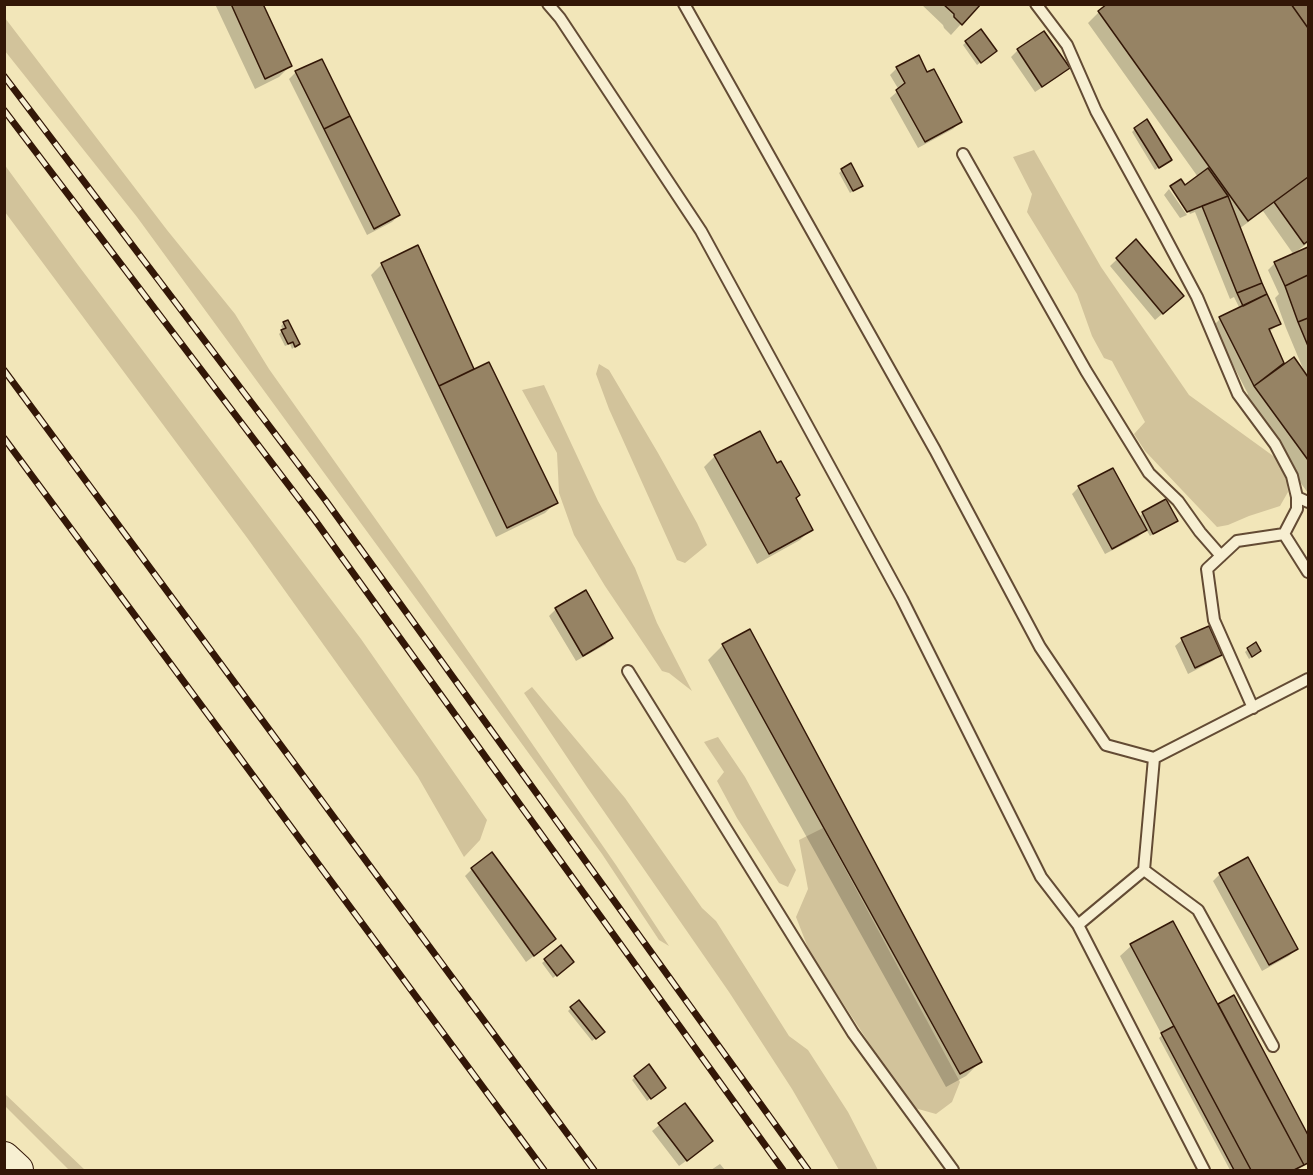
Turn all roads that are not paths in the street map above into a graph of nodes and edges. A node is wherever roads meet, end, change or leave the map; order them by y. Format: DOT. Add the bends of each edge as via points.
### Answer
graph roads {
  1 [pos="548,4"];
  2 [pos="684,4"];
  3 [pos="1036,4"];
  4 [pos="963,153"];
  5 [pos="1297,497"];
  6 [pos="1308,502"];
  7 [pos="1284,534"];
  8 [pos="1221,556"];
  9 [pos="1308,572"];
  10 [pos="628,670"];
  11 [pos="1308,679"];
  12 [pos="1253,708"];
  13 [pos="1154,758"];
  14 [pos="1144,870"];
  15 [pos="1078,926"];
  16 [pos="1273,1046"];
  17 [pos="4,1158"];
  18 [pos="17,1170"];
  19 [pos="953,1170"];
  20 [pos="1204,1170"];
  1 -- 15 [label="lane" via="701,231 902,599 1041,877"];
  2 -- 13 [label="lane" via="935,450 1040,647 1106,745"];
  3 -- 5 [label="lane" via="1068,45 1096,111 1197,297 1238,394 1275,444 1292,476"];
  4 -- 8 [label="lane" via="1086,371 1149,473 1178,501"];
  5 -- 6 [label="lane"];
  5 -- 7 [label="lane" via="1297,509"];
  7 -- 8 [label="lane" via="1237,541"];
  7 -- 9 [label="lane"];
  8 -- 12 [label="lane" via="1207,569 1214,620"];
  10 -- 19 [label="lane" via="853,1033"];
  11 -- 12 [label="lane"];
  12 -- 13 [label="lane"];
  13 -- 14 [label="lane"];
  14 -- 15 [label="lane"];
  14 -- 16 [label="lane" via="1198,910"];
  15 -- 20 [label="lane"];
  17 -- 18 [label="main road"];
}
